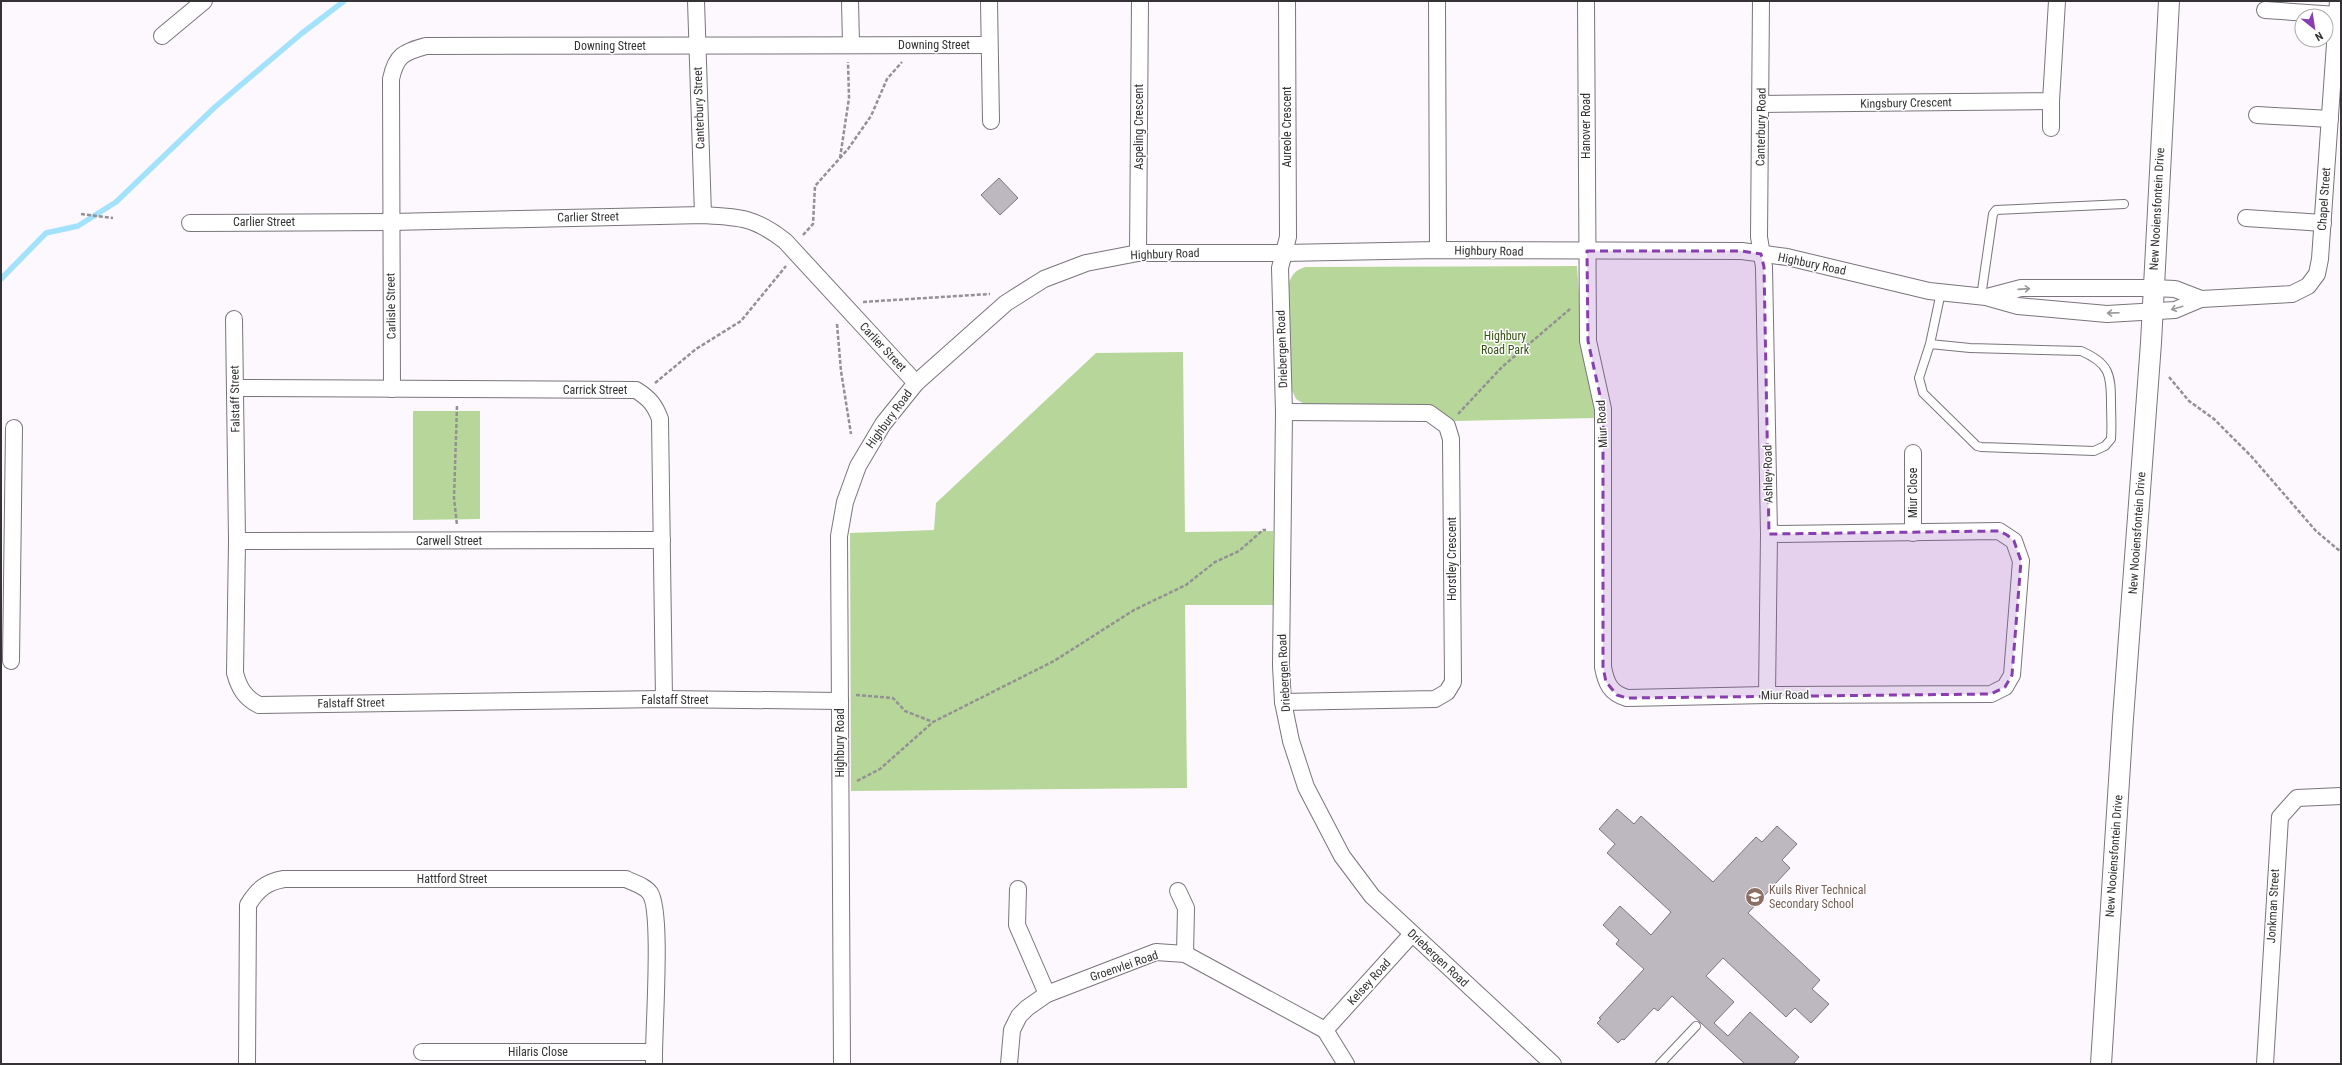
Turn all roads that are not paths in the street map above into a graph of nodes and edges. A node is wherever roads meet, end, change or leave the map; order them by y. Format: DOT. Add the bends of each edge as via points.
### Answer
graph roads {
  1 [pos="204,1"];
  2 [pos="696,1"];
  3 [pos="850,1"];
  4 [pos="989,1"];
  5 [pos="1140,1"];
  6 [pos="1287,1"];
  7 [pos="1437,1"];
  8 [pos="1586,1"];
  9 [pos="1761,1"];
  10 [pos="2057,1"];
  11 [pos="2168,1"];
  12 [pos="2338,8"];
  13 [pos="2265,10"];
  14 [pos="162,36"];
  15 [pos="851,44"];
  16 [pos="989,45"];
  17 [pos="696,46"];
  18 [pos="2051,101"];
  19 [pos="1761,104"];
  20 [pos="2257,115"];
  21 [pos="2330,119"];
  22 [pos="991,121"];
  23 [pos="2052,128"];
  24 [pos="2124,204"];
  25 [pos="703,215"];
  26 [pos="2246,218"];
  27 [pos="190,222"];
  28 [pos="391,222"];
  29 [pos="2323,223"];
  30 [pos="1438,250"];
  31 [pos="1587,250"];
  32 [pos="1138,253"];
  33 [pos="1284,253"];
  34 [pos="1762,254"];
  35 [pos="2153,288"];
  36 [pos="1941,292"];
  37 [pos="1984,297"];
  38 [pos="2201,298"];
  39 [pos="2152,312"];
  40 [pos="234,319"];
  41 [pos="1930,344"];
  42 [pos="916,384"];
  43 [pos="235,388"];
  44 [pos="392,389"];
  45 [pos="1284,412"];
  46 [pos="14,428"];
  47 [pos="1913,452"];
  48 [pos="1913,533"];
  49 [pos="1769,534"];
  50 [pos="662,540"];
  51 [pos="237,541"];
  52 [pos="7,551"];
  53 [pos="11,661"];
  54 [pos="1768,695"];
  55 [pos="840,697"];
  56 [pos="664,699"];
  57 [pos="1283,702"];
  58 [pos="2341,796"];
  59 [pos="1018,889"];
  60 [pos="1178,891"];
  61 [pos="1412,934"];
  62 [pos="1185,954"];
  63 [pos="1047,994"];
  64 [pos="1696,1026"];
  65 [pos="1325,1030"];
  66 [pos="422,1052"];
  67 [pos="654,1058"];
  68 [pos="247,1064"];
  69 [pos="842,1064"];
  70 [pos="1009,1064"];
  71 [pos="1346,1064"];
  72 [pos="1553,1064"];
  73 [pos="1660,1064"];
  74 [pos="2101,1064"];
  75 [pos="2264,1064"];
  1 -- 14 [label="street"];
  2 -- 17 [label="street, Canterbury Street"];
  3 -- 15 [label="street"];
  4 -- 16 [label="street"];
  5 -- 32 [label="street, Aspeling Crescent"];
  6 -- 33 [label="street, Aureole Crescent" via="1288,236"];
  7 -- 30 [label="street"];
  8 -- 31 [label="street, Hanover Road"];
  9 -- 19 [label="street, Canterbury Road"];
  10 -- 18 [label="street"];
  11 -- 35 [label="street, New Nooiensfontein Drive"];
  12 -- 13 [label="street"];
  12 -- 21 [label="street, Chapel Street"];
  15 -- 16 [label="street, Downing Street"];
  15 -- 17 [label="street, Downing Street"];
  16 -- 22 [label="street"];
  17 -- 25 [label="street, Canterbury Street"];
  17 -- 28 [label="street, Downing Street" via="426,46 400,56 394,65 391,79"];
  18 -- 19 [label="street, Kingsbury Crescent"];
  18 -- 23 [label="street"];
  19 -- 34 [label="street, Canterbury Road" via="1759,237"];
  20 -- 21 [label="street"];
  21 -- 29 [label="street, Chapel Street"];
  24 -- 37 [label="lane" via="1996,210 1993,214"];
  25 -- 28 [label="street, Carlier Street"];
  25 -- 42 [label="street, Carlier Street" via="744,218 766,226 785,241"];
  26 -- 29 [label="street"];
  27 -- 28 [label="street, Carlier Street"];
  28 -- 44 [label="street, Carlisle Street"];
  29 -- 38 [label="street, Chapel Street" via="2317,274 2308,286 2292,294"];
  30 -- 31 [label="street, Highbury Road"];
  30 -- 33 [label="street, Highbury Road"];
  31 -- 34 [label="street, Highbury Road" via="1712,250"];
  31 -- 54 [label="street, Miur Road" via="1588,341 1603,409 1603,667 1606,682 1617,695 1627,698"];
  32 -- 33 [label="street, Highbury Road"];
  32 -- 42 [label="street, Highbury Road" via="1105,258 1069,269 1021,292 991,314"];
  33 -- 45 [label="street, Driebergen Road" via="1280,268"];
  34 -- 36 [label="street, Highbury Road" via="1787,257"];
  34 -- 49 [label="street, Ashley Road"];
  37 -- 35 [label="street, Highbury Road, one-way" via="2021,288"];
  35 -- 38 [label="street, Chapel Street" via="2175,289"];
  35 -- 39 [label="street, New Nooiensfontein Drive"];
  36 -- 37 [label="street, Highbury Road"];
  36 -- 41 [label="lane"];
  39 -- 37 [label="street, Highbury Road, one-way" via="2107,314 2018,306"];
  38 -- 39 [label="street, Chapel Street, one-way" via="2175,310"];
  39 -- 74 [label="street, New Nooiensfontein Drive" via="2152,343"];
  40 -- 43 [label="street, Falstaff Street"];
  41 -- 41 [label="lane" via="1970,348 2081,351 2088,354 2105,367 2111,378 2111,439 2105,446 2094,451 1977,446 1924,393 1919,378"];
  42 -- 55 [label="street, Highbury Road" via="872,440 858,466 845,502 839,536"];
  43 -- 44 [label="street, Carrick Street"];
  43 -- 51 [label="street, Falstaff Street"];
  44 -- 50 [label="street, Carrick Street" via="636,390 652,401 660,419"];
  45 -- 57 [label="street, Driebergen Road"];
  45 -- 57 [label="street, Horstley Crescent" via="1429,413 1446,426 1451,439 1453,682 1447,692 1435,699"];
  46 -- 52 [label="street"];
  47 -- 48 [label="street, Miur Close"];
  48 -- 49 [label="street, Miur Road"];
  48 -- 54 [label="street, Miur Road" via="1999,531 2014,541 2021,561 2012,675 2005,687 1991,694"];
  49 -- 54 [label="street, Ashley Road"];
  50 -- 51 [label="street, Carwell Street"];
  50 -- 56 [label="street, Carrick Street"];
  51 -- 56 [label="street, Falstaff Street" via="235,673 245,694 259,705"];
  52 -- 53 [label="street"];
  55 -- 56 [label="street, Falstaff Street"];
  55 -- 69 [label="street, Highbury Road"];
  57 -- 61 [label="street, Driebergen Road" via="1291,741 1306,787 1339,850 1372,896"];
  58 -- 75 [label="street, Jonkman Street" via="2297,798 2280,817"];
  59 -- 63 [label="street" via="1018,925"];
  60 -- 62 [label="street" via="1186,908"];
  61 -- 65 [label="street, Kelsey Road"];
  61 -- 72 [label="street, Driebergen Road"];
  62 -- 63 [label="street, Groenvlei Road" via="1156,952"];
  62 -- 65 [label="street, Groenvlei Road"];
  63 -- 70 [label="street, Groenvlei Road" via="1018,1016 1012,1030"];
  64 -- 73 [label="lane"];
  65 -- 71 [label="street, Groenvlei Road"];
  66 -- 67 [label="street, Hilaris Close"];
  67 -- 68 [label="street, Hattford Street" via="656,923 650,893 640,886 626,880 284,879 270,882 256,891 248,905"];
}
